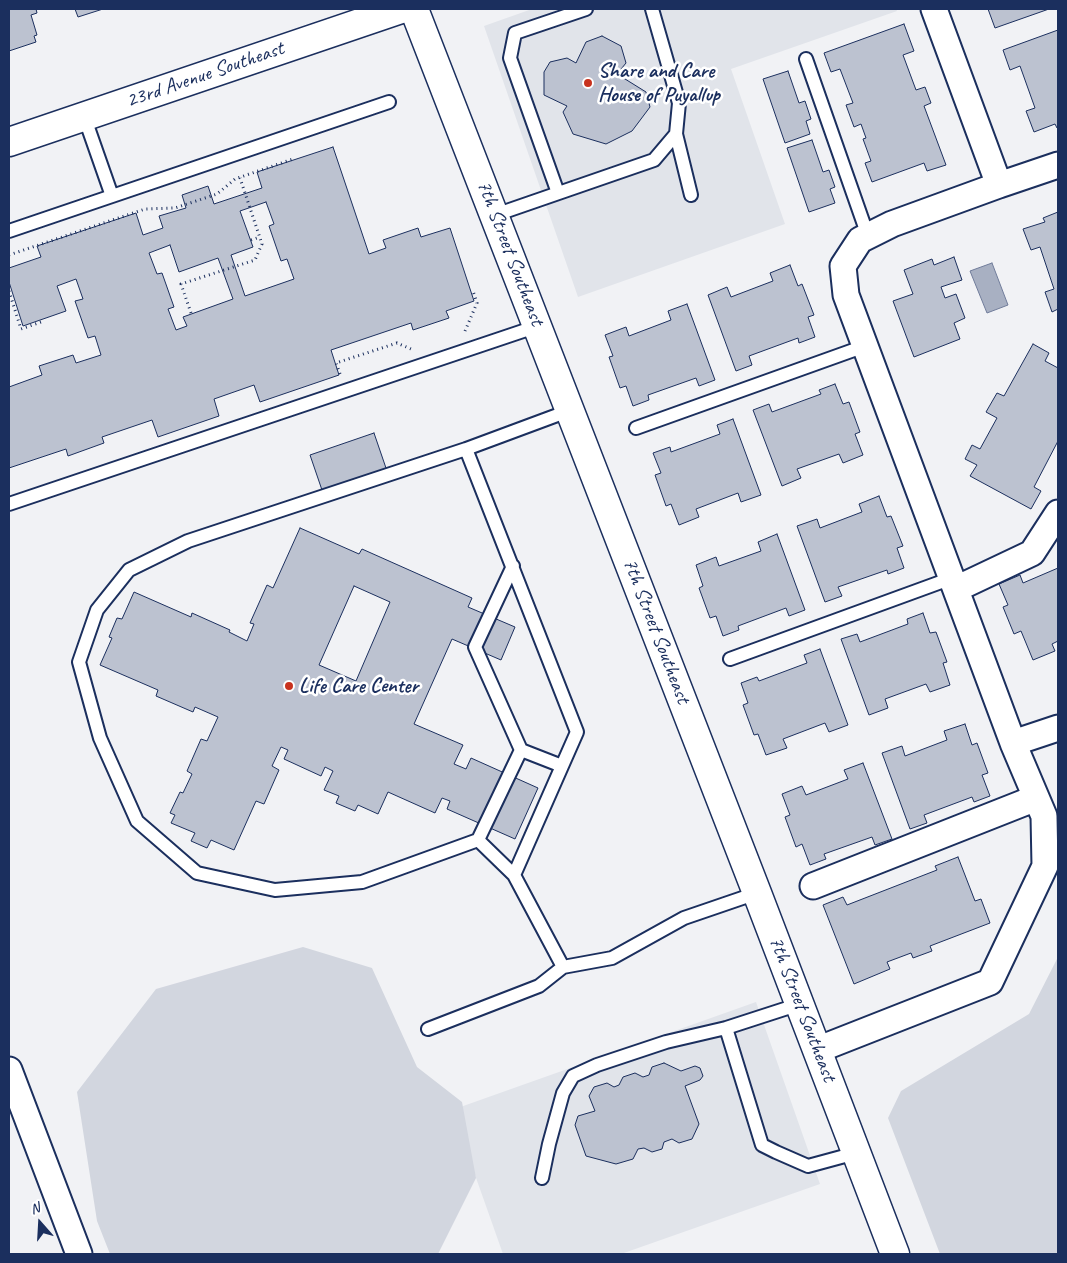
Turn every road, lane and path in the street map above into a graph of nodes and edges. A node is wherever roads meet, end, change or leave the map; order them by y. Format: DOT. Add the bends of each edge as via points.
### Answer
graph roads {
  1 [pos="401,9"];
  2 [pos="414,9"];
  3 [pos="586,9"];
  4 [pos="652,9"];
  5 [pos="934,9"];
  6 [pos="806,59"];
  7 [pos="390,102"];
  8 [pos="84,116"];
  9 [pos="676,134"];
  10 [pos="9,142"];
  11 [pos="293,159"];
  12 [pos="1058,165"];
  13 [pos="240,178"];
  14 [pos="999,185"];
  15 [pos="558,193"];
  16 [pos="691,195"];
  17 [pos="112,196"];
  18 [pos="496,215"];
  19 [pos="9,231"];
  20 [pos="868,236"];
  21 [pos="260,237"];
  22 [pos="251,240"];
  23 [pos="9,255"];
  24 [pos="9,291"];
  25 [pos="473,291"];
  26 [pos="191,313"];
  27 [pos="41,322"];
  28 [pos="538,326"];
  29 [pos="463,334"];
  30 [pos="865,346"];
  31 [pos="570,410"];
  32 [pos="636,428"];
  33 [pos="466,449"];
  34 [pos="9,504"];
  35 [pos="1058,513"];
  36 [pos="512,566"];
  37 [pos="954,584"];
  38 [pos="730,660"];
  39 [pos="1058,728"];
  40 [pos="1013,743"];
  41 [pos="521,750"];
  42 [pos="562,766"];
  43 [pos="1036,798"];
  44 [pos="478,840"];
  45 [pos="514,875"];
  46 [pos="813,886"];
  47 [pos="757,893"];
  48 [pos="563,967"];
  49 [pos="800,1004"];
  50 [pos="726,1028"];
  51 [pos="428,1029"];
  52 [pos="817,1050"];
  53 [pos="10,1077"];
  54 [pos="856,1153"];
  55 [pos="542,1178"];
  56 [pos="79,1254"];
  57 [pos="895,1254"];
  1 -- 8 [label="street, 23rd Avenue Southeast"];
  2 -- 18 [label="street, 7th Street Southeast"];
  3 -- 15 [label="lane" via="515,32 510,58"];
  4 -- 9 [label="lane" via="679,103"];
  5 -- 14 [label="street"];
  6 -- 20 [label="lane"];
  7 -- 17 [label="lane"];
  8 -- 10 [label="street, 23rd Avenue Southeast"];
  8 -- 17 [label="lane"];
  9 -- 15 [label="lane" via="654,160"];
  9 -- 16 [label="lane"];
  11 -- 13 [label="path"];
  12 -- 14 [label="street"];
  13 -- 21 [label="path"];
  13 -- 23 [label="path" via="217,194 176,208 145,209"];
  14 -- 20 [label="street"];
  15 -- 18 [label="lane"];
  17 -- 19 [label="lane"];
  18 -- 28 [label="street, 7th Street Southeast"];
  20 -- 30 [label="street" via="860,240 844,266 846,295"];
  21 -- 22 [label="path"];
  21 -- 26 [label="path" via="262,244 255,260 181,284"];
  24 -- 27 [label="path" via="21,328"];
  25 -- 29 [label="path" via="477,302"];
  28 -- 31 [label="street, 7th Street Southeast"];
  28 -- 34 [label="lane"];
  30 -- 32 [label="lane"];
  30 -- 37 [label="street"];
  31 -- 33 [label="lane"];
  31 -- 47 [label="street, 7th Street Southeast"];
  33 -- 36 [label="lane"];
  33 -- 44 [label="lane" via="188,541 129,570 97,610 79,662 100,738 137,821 197,873 275,890 362,882"];
  35 -- 37 [label="street" via="1032,553"];
  36 -- 41 [label="lane" via="475,646"];
  36 -- 42 [label="lane" via="577,732"];
  37 -- 38 [label="lane"];
  37 -- 40 [label="street"];
  39 -- 40 [label="street"];
  40 -- 43 [label="street"];
  41 -- 42 [label="lane"];
  41 -- 44 [label="lane"];
  42 -- 45 [label="lane"];
  43 -- 46 [label="street"];
  43 -- 52 [label="street" via="1044,816 1045,866 990,982"];
  44 -- 45 [label="lane"];
  45 -- 48 [label="lane"];
  47 -- 48 [label="lane" via="684,918 612,958"];
  47 -- 49 [label="street, 7th Street Southeast"];
  48 -- 51 [label="lane" via="539,986"];
  49 -- 50 [label="lane"];
  49 -- 52 [label="street, 7th Street Southeast"];
  50 -- 54 [label="lane" via="762,1144 808,1166"];
  50 -- 55 [label="lane" via="666,1042 572,1076 563,1093"];
  52 -- 54 [label="street, 7th Street Southeast"];
  53 -- 56 [label="street"];
  54 -- 57 [label="street, 7th Street Southeast"];
}
